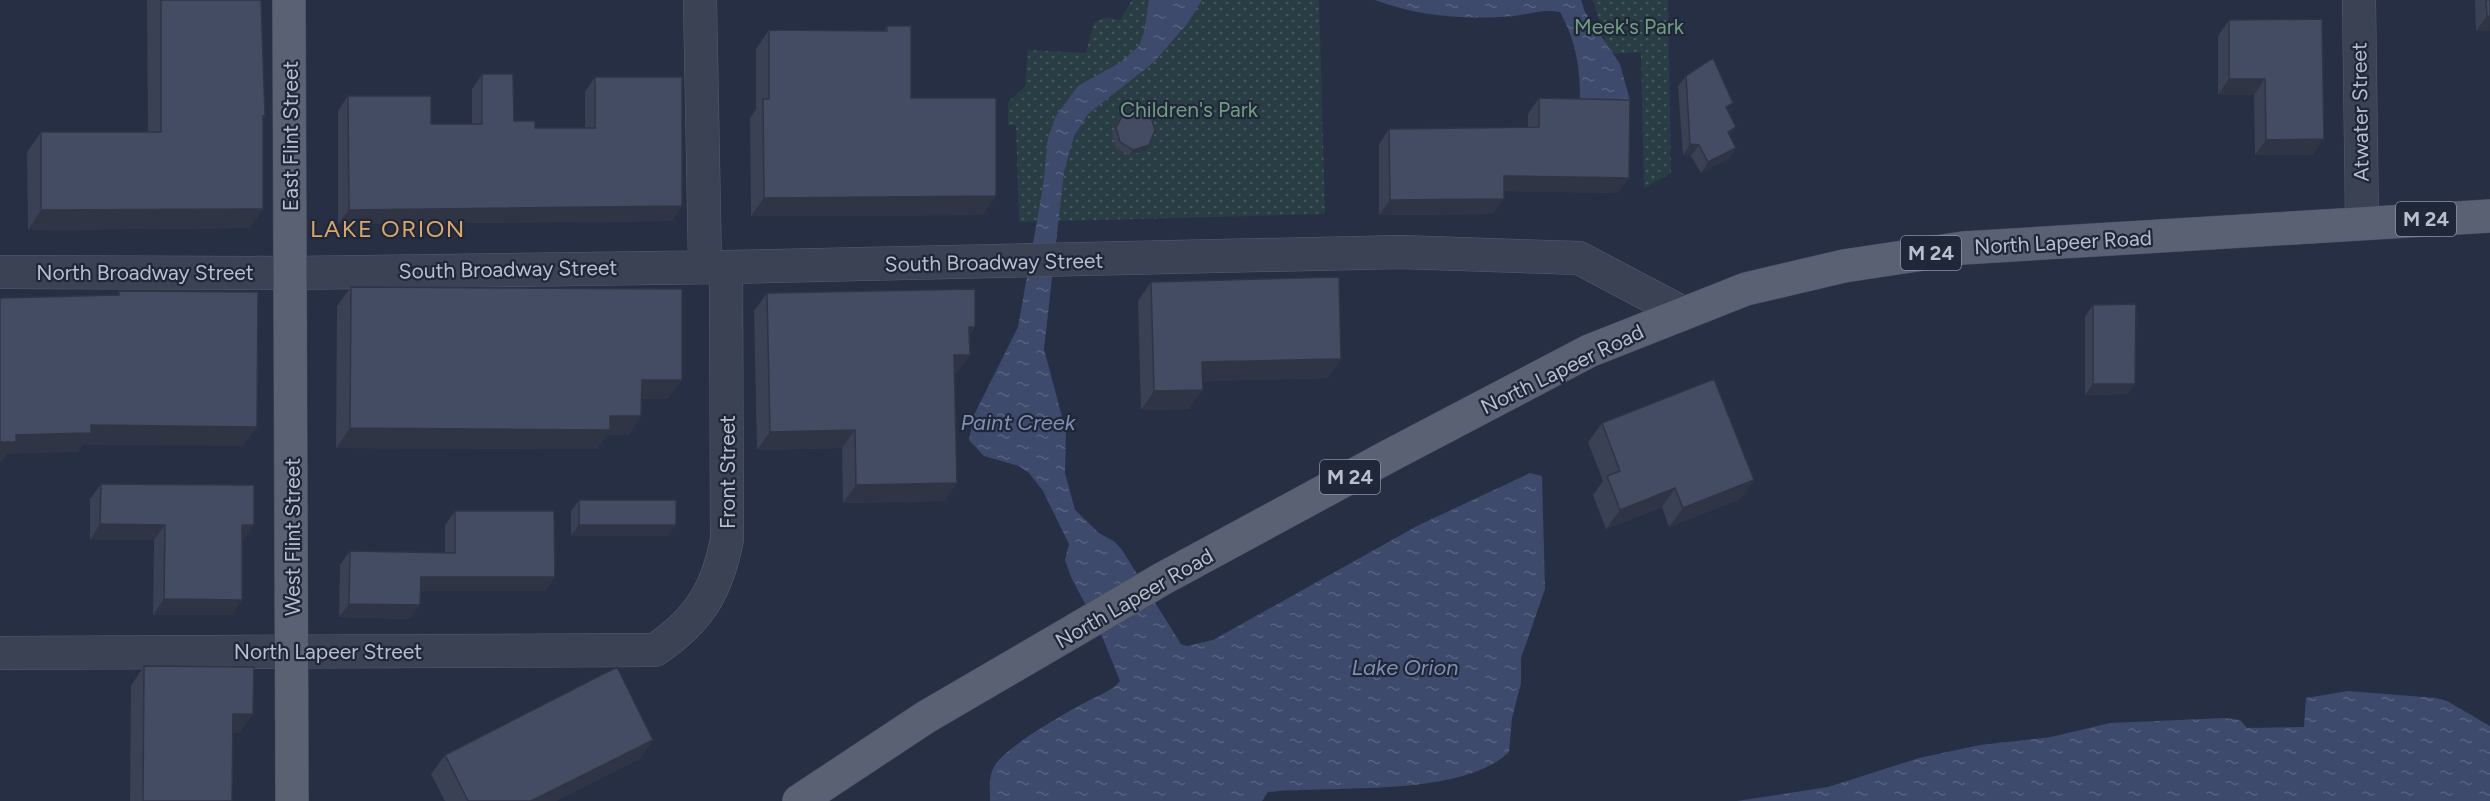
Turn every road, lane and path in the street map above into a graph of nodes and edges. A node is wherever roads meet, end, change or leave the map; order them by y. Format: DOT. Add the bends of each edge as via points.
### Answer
graph roads {
  1 [pos="289,0"];
  2 [pos="700,0"];
  3 [pos="2359,0"];
  4 [pos="2490,216"];
  5 [pos="2362,223"];
  6 [pos="716,266"];
  7 [pos="0,272"];
  8 [pos="291,273"];
  9 [pos="1683,313"];
  10 [pos="655,650"];
  11 [pos="292,651"];
  12 [pos="0,652"];
  13 [pos="292,801"];
  14 [pos="799,801"];
  1 -- 8 [label="main road, East Flint Street"];
  2 -- 6 [label="street, Front Street"];
  3 -- 5 [label="street, Atwater Street"];
  4 -- 5 [label="main road, North Lapeer Road / M 24"];
  5 -- 9 [label="main road, North Lapeer Road / M 24" via="1963,248 1844,266 1746,289"];
  6 -- 8 [label="street, South Broadway Street"];
  6 -- 9 [label="street, South Broadway Street" via="1401,252 1579,258"];
  6 -- 10 [label="street, Front Street" via="727,539 721,571 705,603 679,633"];
  7 -- 8 [label="street, North Broadway Street"];
  8 -- 11 [label="main road, West Flint Street"];
  9 -- 14 [label="main road, North Lapeer Road / M 24" via="1589,351 1162,579 926,717"];
  10 -- 11 [label="street, North Lapeer Street"];
  11 -- 12 [label="street, North Lapeer Street"];
  11 -- 13 [label="main road, West Flint Street"];
}
